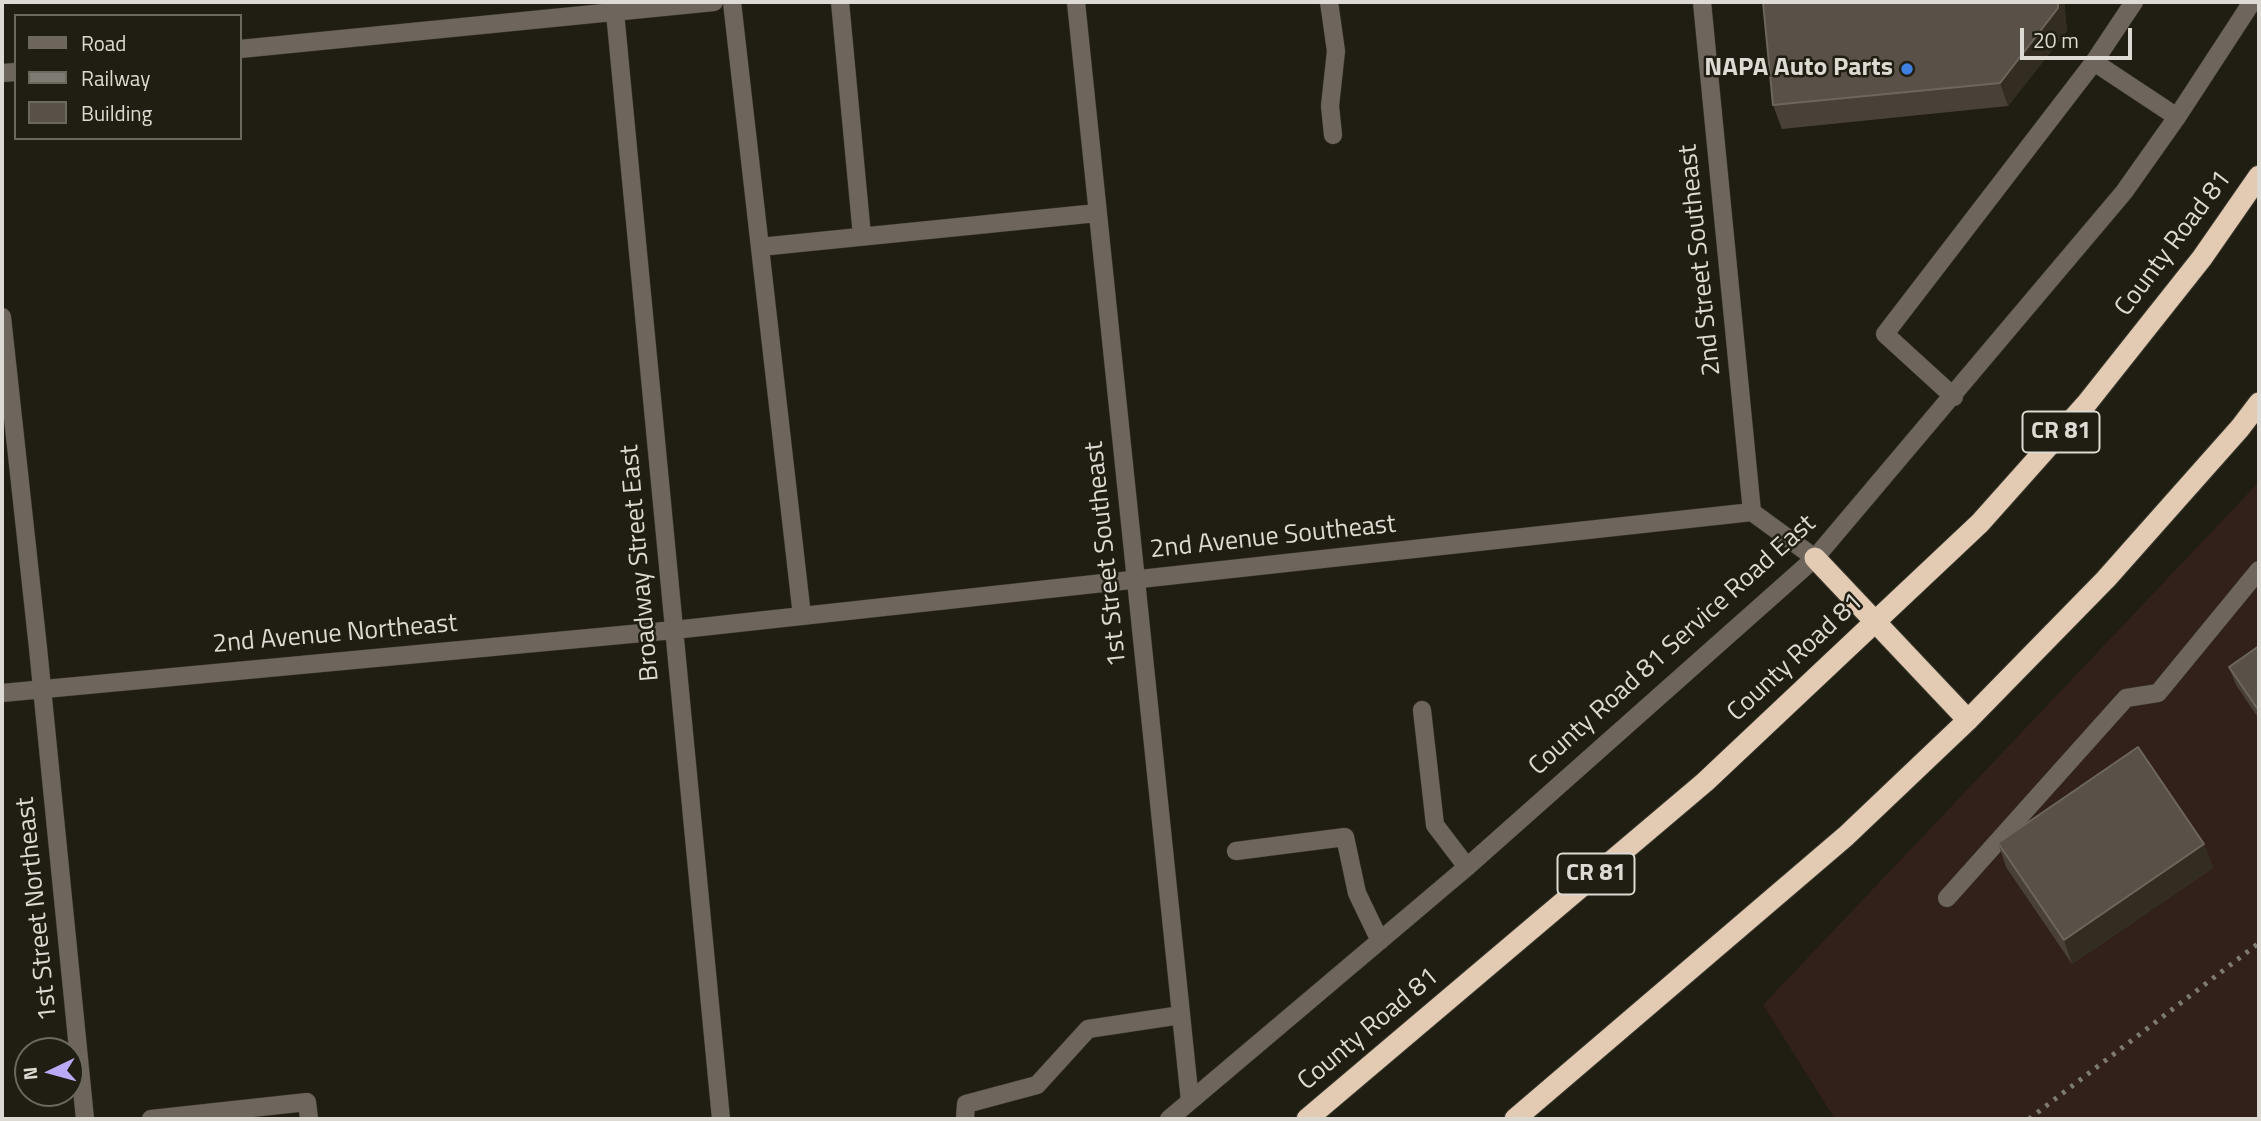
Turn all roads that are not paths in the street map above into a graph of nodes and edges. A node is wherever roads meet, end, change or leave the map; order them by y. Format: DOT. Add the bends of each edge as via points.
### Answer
graph roads {
  1 [pos="714,2"];
  2 [pos="732,2"];
  3 [pos="840,2"];
  4 [pos="1076,2"];
  5 [pos="1329,2"];
  6 [pos="1702,2"];
  7 [pos="2134,2"];
  8 [pos="2252,2"];
  9 [pos="614,7"];
  10 [pos="242,49"];
  11 [pos="2094,62"];
  12 [pos="2177,117"];
  13 [pos="1333,135"];
  14 [pos="2259,176"];
  15 [pos="1097,213"];
  16 [pos="863,236"];
  17 [pos="760,247"];
  18 [pos="2,317"];
  19 [pos="1954,397"];
  20 [pos="2259,403"];
  21 [pos="1752,512"];
  22 [pos="1815,558"];
  23 [pos="2259,570"];
  24 [pos="1136,579"];
  25 [pos="802,616"];
  26 [pos="1877,621"];
  27 [pos="674,630"];
  28 [pos="42,688"];
  29 [pos="2,693"];
  30 [pos="1422,710"];
  31 [pos="1968,720"];
  32 [pos="1236,851"];
  33 [pos="1467,867"];
  34 [pos="1947,898"];
  35 [pos="1380,940"];
  36 [pos="1181,1015"];
  37 [pos="1190,1101"];
  38 [pos="189,1117"];
  39 [pos="85,1119"];
  40 [pos="151,1119"];
  41 [pos="309,1119"];
  42 [pos="721,1119"];
  43 [pos="965,1119"];
  44 [pos="1168,1119"];
  45 [pos="1307,1119"];
  46 [pos="1515,1119"];
  1 -- 9 [label="street"];
  2 -- 17 [label="street"];
  3 -- 16 [label="street"];
  4 -- 15 [label="street, 1st Street Southeast"];
  5 -- 13 [label="street" via="1336,51 1330,106"];
  6 -- 21 [label="street, 2nd Street Southeast"];
  7 -- 11 [label="street"];
  8 -- 12 [label="street, County Road 81 Service Road East"];
  9 -- 10 [label="street"];
  9 -- 27 [label="street, Broadway Street East"];
  11 -- 12 [label="street"];
  11 -- 19 [label="street" via="1885,334"];
  12 -- 19 [label="street, County Road 81 Service Road East" via="2124,192"];
  14 -- 26 [label="highway, County Road 81 / CR 81" via="2202,258 2087,403 1980,523"];
  15 -- 16 [label="street"];
  15 -- 24 [label="street, 1st Street Southeast"];
  16 -- 17 [label="street"];
  17 -- 25 [label="street"];
  18 -- 28 [label="street, 1st Street Northeast"];
  19 -- 22 [label="street, County Road 81 Service Road East"];
  20 -- 31 [label="highway" via="2106,579"];
  21 -- 22 [label="street"];
  21 -- 24 [label="street, 2nd Avenue Southeast"];
  22 -- 26 [label="highway"];
  22 -- 33 [label="street, County Road 81 Service Road East"];
  23 -- 34 [label="street" via="2158,693 2126,698"];
  24 -- 25 [label="street, 2nd Avenue Southeast"];
  24 -- 36 [label="street, 1st Street Southeast"];
  25 -- 27 [label="street, 2nd Avenue Southeast"];
  26 -- 31 [label="highway"];
  26 -- 45 [label="highway, County Road 81 / CR 81" via="1705,782"];
  27 -- 28 [label="street, 2nd Avenue Northeast"];
  27 -- 42 [label="street, Broadway Street East"];
  28 -- 29 [label="street, 2nd Avenue Northeast"];
  28 -- 39 [label="street, 1st Street Northeast"];
  30 -- 33 [label="street" via="1435,825"];
  31 -- 46 [label="highway" via="1846,836"];
  32 -- 35 [label="street" via="1345,837 1357,893"];
  33 -- 35 [label="street, County Road 81 Service Road East"];
  35 -- 37 [label="street, County Road 81 Service Road East"];
  36 -- 37 [label="street, 1st Street Southeast"];
  36 -- 43 [label="street" via="1088,1029 1037,1085 966,1104"];
  37 -- 44 [label="street, County Road 81 Service Road East"];
  38 -- 40 [label="street"];
  38 -- 41 [label="street" via="307,1102"];
}
